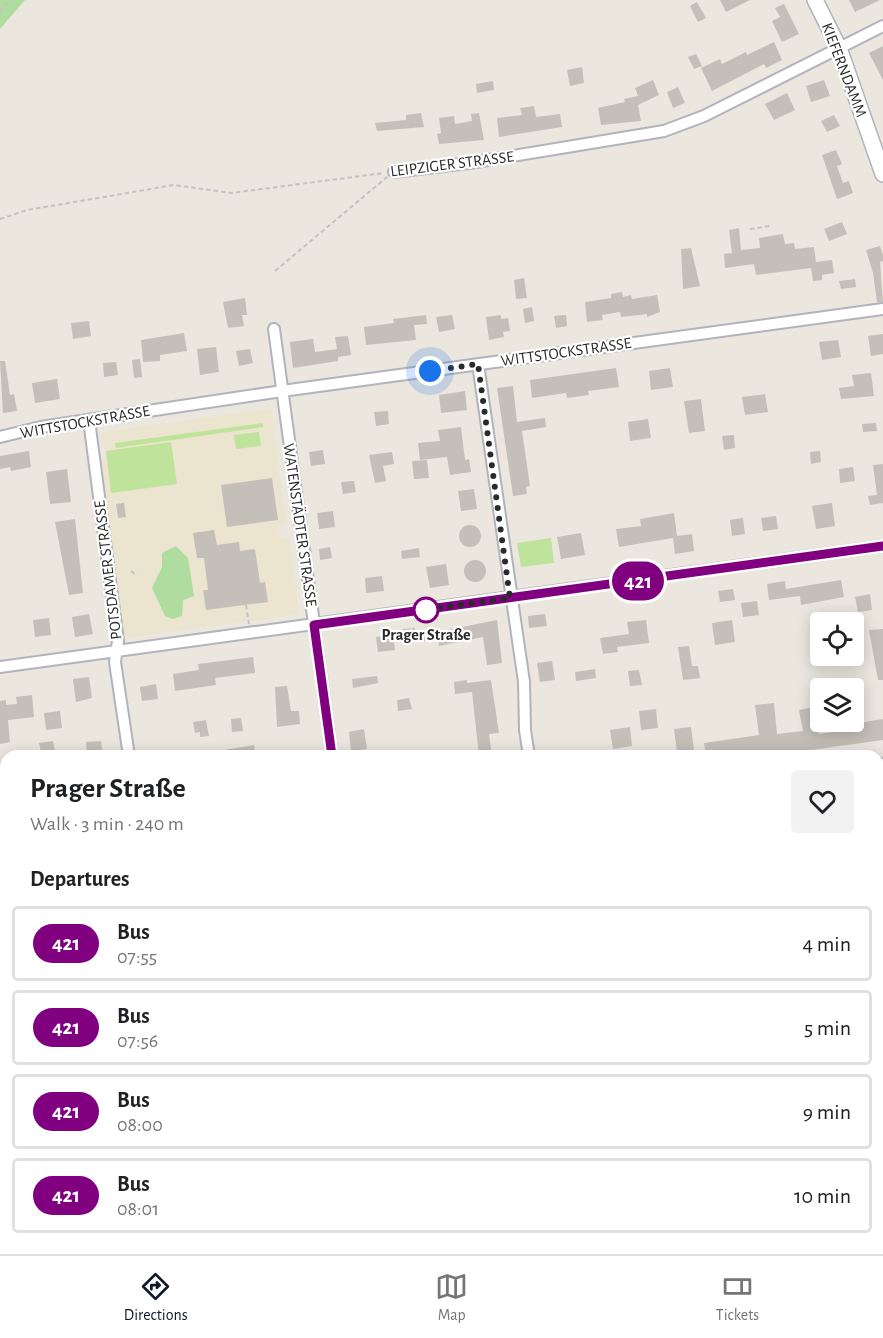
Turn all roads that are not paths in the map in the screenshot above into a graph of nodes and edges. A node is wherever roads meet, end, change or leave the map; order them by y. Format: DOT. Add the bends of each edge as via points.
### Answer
graph roads {
  1 [pos="815,0"];
  2 [pos="883,26"];
  3 [pos="839,48"];
  4 [pos="394,172"];
  5 [pos="883,174"];
  6 [pos="883,309"];
  7 [pos="274,329"];
  8 [pos="478,364"];
  9 [pos="282,392"];
  10 [pos="89,420"];
  11 [pos="0,437"];
  12 [pos="883,546"];
  13 [pos="510,598"];
  14 [pos="314,625"];
  15 [pos="117,651"];
  16 [pos="0,667"];
  17 [pos="128,750"];
  18 [pos="331,750"];
  19 [pos="528,750"];
  1 -- 3 [label="street, KIEFERNDAMM"];
  2 -- 3 [label="street, LEIPZIGER STRASSE"];
  3 -- 4 [label="street, LEIPZIGER STRASSE" via="704,116 664,131"];
  3 -- 5 [label="street, KIEFERNDAMM"];
  6 -- 8 [label="street, WITTSTOCKSTRASSE"];
  7 -- 9 [label="street, WATENSTÄDTER STRASSE"];
  8 -- 9 [label="street, WITTSTOCKSTRASSE"];
  8 -- 13 [label="street"];
  9 -- 10 [label="street, WITTSTOCKSTRASSE"];
  9 -- 14 [label="street, WATENSTÄDTER STRASSE"];
  10 -- 11 [label="street, WITTSTOCKSTRASSE"];
  10 -- 15 [label="street, POTSDAMER STRASSE"];
  12 -- 13 [label="street"];
  13 -- 14 [label="street"];
  13 -- 19 [label="street" via="524,682"];
  14 -- 15 [label="street"];
  14 -- 18 [label="street, WATENSTÄDTER STRASSE"];
  15 -- 16 [label="street"];
  15 -- 17 [label="street, POTSDAMER STRASSE"];
}
